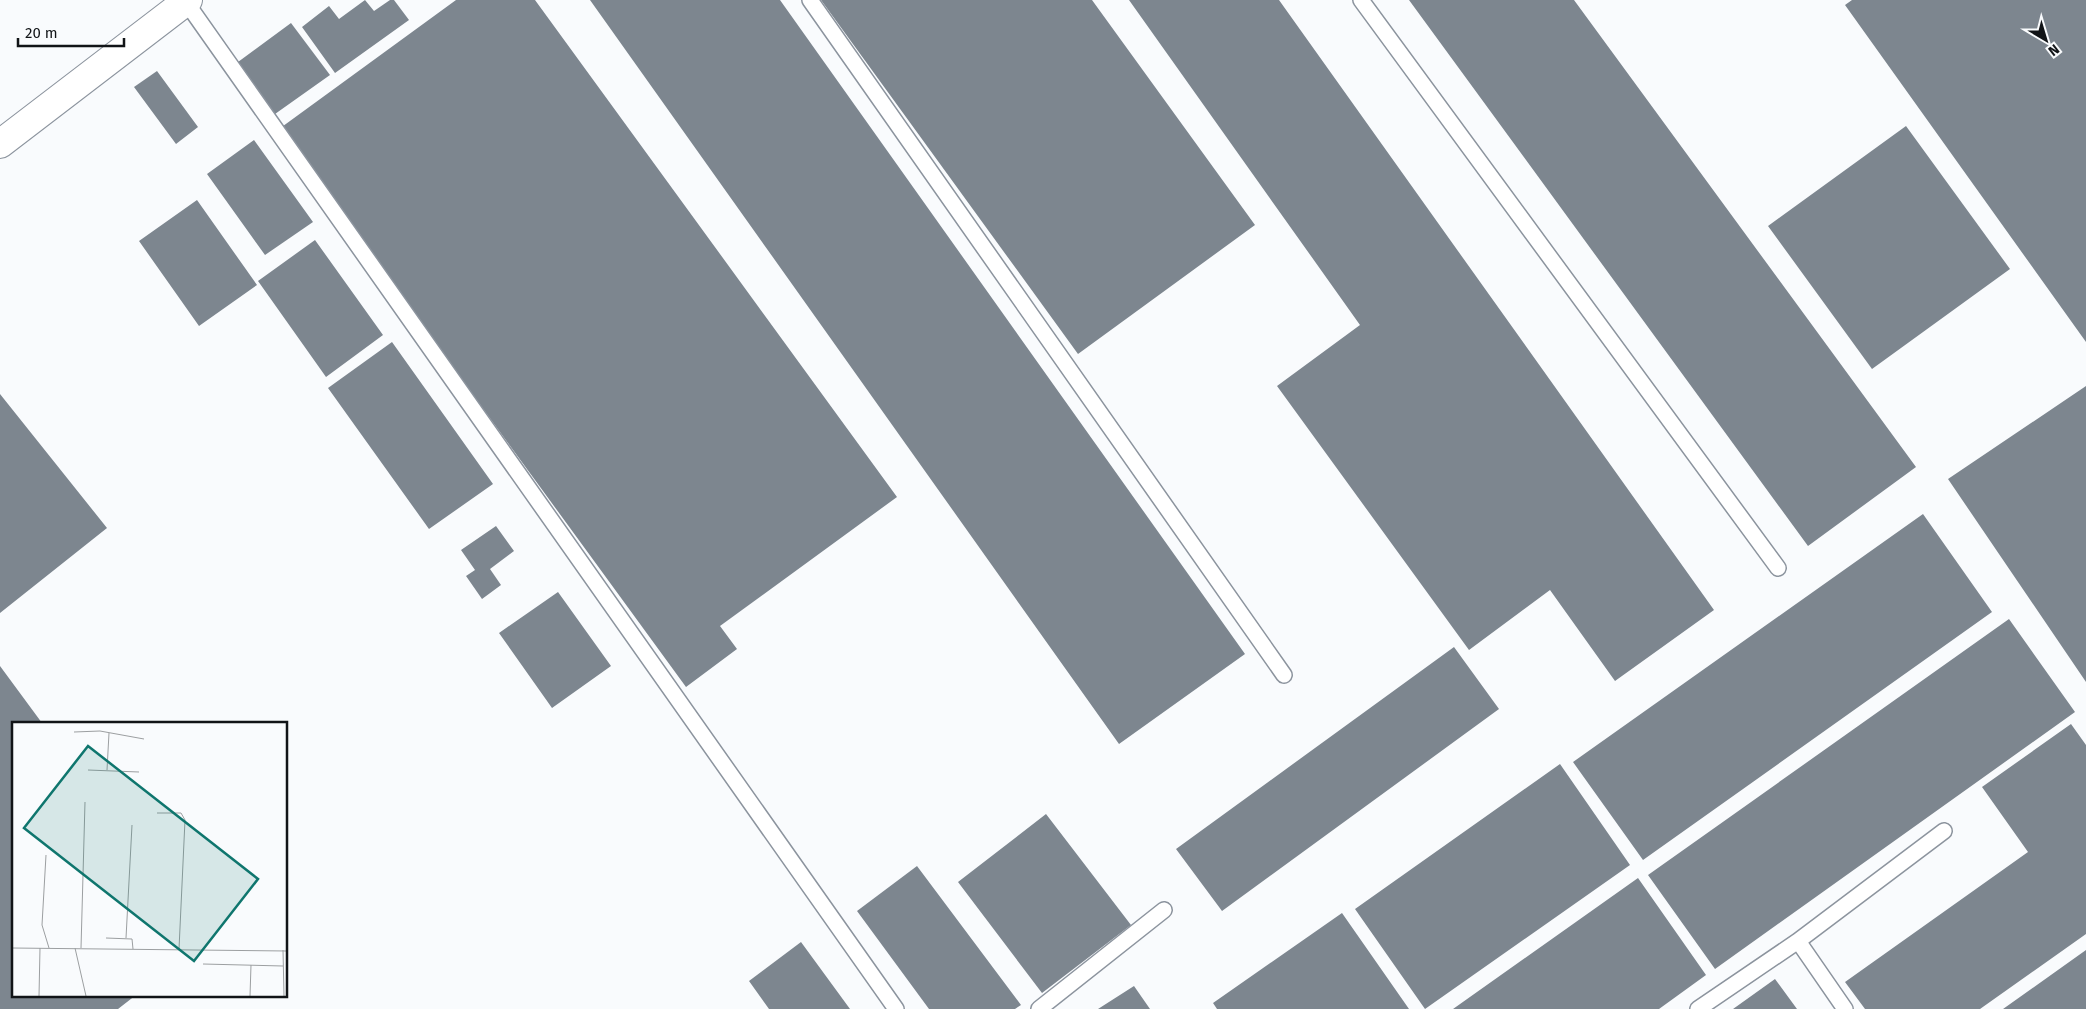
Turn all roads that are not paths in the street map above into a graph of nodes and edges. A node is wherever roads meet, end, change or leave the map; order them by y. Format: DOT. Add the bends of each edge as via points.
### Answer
graph roads {
  1 [pos="810,0"];
  2 [pos="1361,0"];
  3 [pos="187,1"];
  4 [pos="0,144"];
  5 [pos="1778,568"];
  6 [pos="1284,675"];
  7 [pos="1944,831"];
  8 [pos="1164,910"];
  9 [pos="1798,941"];
  10 [pos="896,1009"];
  11 [pos="1039,1009"];
  12 [pos="1698,1009"];
  13 [pos="1845,1009"];
  1 -- 6 [label="lane"];
  2 -- 5 [label="lane"];
  3 -- 4 [label="street"];
  3 -- 10 [label="lane"];
  7 -- 9 [label="lane"];
  8 -- 11 [label="lane"];
  9 -- 12 [label="lane"];
  9 -- 13 [label="lane"];
}
